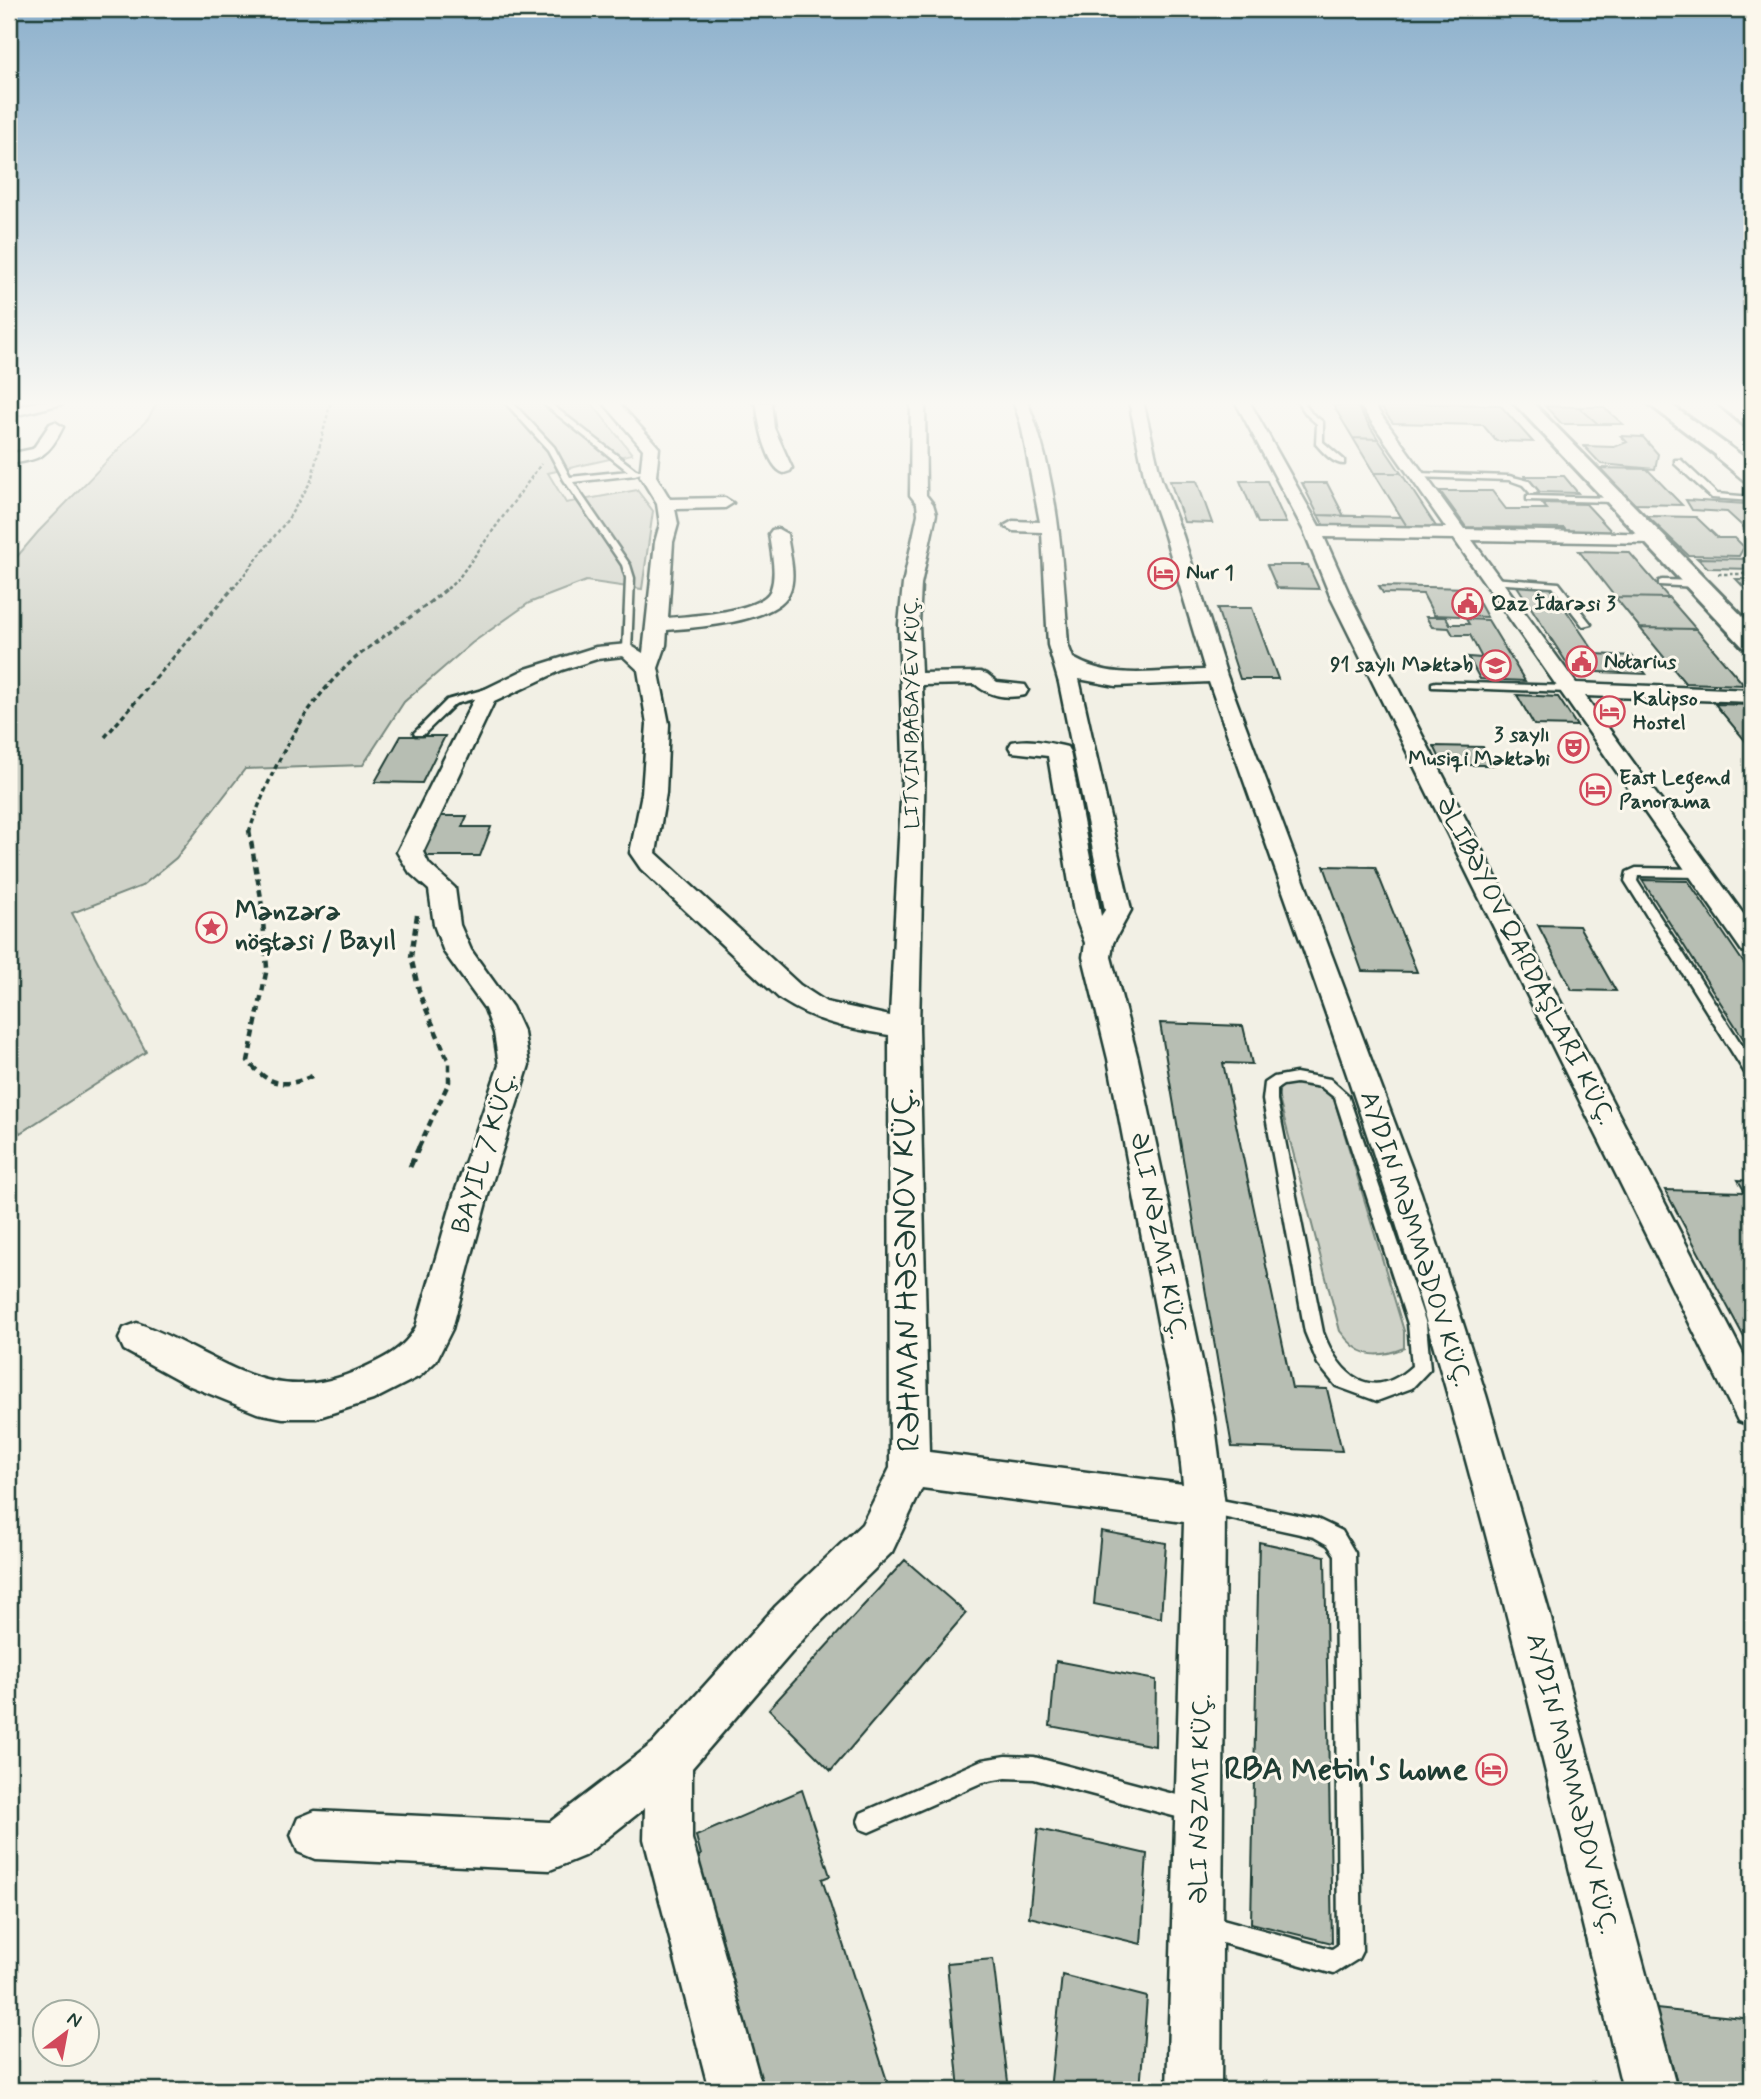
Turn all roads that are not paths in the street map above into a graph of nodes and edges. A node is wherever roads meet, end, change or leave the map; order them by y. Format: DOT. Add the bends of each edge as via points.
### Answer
graph roads {
  1 [pos="581,499"];
  2 [pos="662,499"];
  3 [pos="921,499"];
  4 [pos="1044,499"];
  5 [pos="1160,499"];
  6 [pos="1295,499"];
  7 [pos="1434,499"];
  8 [pos="1597,499"];
  9 [pos="1614,500"];
  10 [pos="725,503"];
  11 [pos="665,504"];
  12 [pos="1013,526"];
  13 [pos="1049,527"];
  14 [pos="1313,531"];
  15 [pos="1459,533"];
  16 [pos="778,534"];
  17 [pos="1651,538"];
  18 [pos="1492,581"];
  19 [pos="1662,583"];
  20 [pos="1697,584"];
  21 [pos="1586,624"];
  22 [pos="657,625"];
  23 [pos="1752,641"];
  24 [pos="638,659"];
  25 [pos="1062,661"];
  26 [pos="1217,676"];
  27 [pos="912,679"];
  28 [pos="501,688"];
  29 [pos="1568,689"];
  30 [pos="1017,690"];
  31 [pos="1442,696"];
  32 [pos="1752,696"];
  33 [pos="419,733"];
  34 [pos="1020,747"];
  35 [pos="1700,873"];
  36 [pos="1099,943"];
  37 [pos="1752,945"];
  38 [pos="904,1028"];
  39 [pos="1752,1072"];
  40 [pos="1388,1193"];
  41 [pos="137,1339"];
  42 [pos="1752,1409"];
  43 [pos="909,1468"];
  44 [pos="1205,1506"];
  45 [pos="669,1759"];
  46 [pos="1200,1813"];
  47 [pos="869,1821"];
  48 [pos="315,1835"];
  49 [pos="1199,1925"];
  50 [pos="736,2090"];
  51 [pos="1194,2090"];
  52 [pos="1650,2090"];
  1 -- 24 [label="lane" via="626,565"];
  2 -- 11 [label="street"];
  3 -- 27 [label="street, LITVIN BABAYEV KÜÇ." via="927,514 912,584"];
  4 -- 13 [label="street"];
  5 -- 26 [label="street"];
  6 -- 14 [label="street"];
  7 -- 15 [label="street"];
  8 -- 9 [label="lane"];
  9 -- 17 [label="main road"];
  10 -- 11 [label="street"];
  11 -- 22 [label="street" via="669,524"];
  12 -- 13 [label="street"];
  13 -- 25 [label="street"];
  14 -- 15 [label="street"];
  14 -- 42 [label="street" via="1347,609"];
  15 -- 17 [label="street"];
  15 -- 18 [label="street"];
  16 -- 22 [label="street" via="781,586 776,599 737,614"];
  17 -- 20 [label="main road"];
  18 -- 21 [label="lane" via="1556,585"];
  18 -- 29 [label="street"];
  19 -- 20 [label="lane"];
  20 -- 23 [label="main road"];
  22 -- 24 [label="street" via="656,645"];
  24 -- 28 [label="street" via="613,649"];
  24 -- 38 [label="street" via="658,724 654,793 643,853 650,864 790,992 826,1012"];
  25 -- 26 [label="street" via="1085,674 1116,680"];
  25 -- 36 [label="street" via="1118,910"];
  26 -- 40 [label="street"];
  27 -- 30 [label="street" via="980,678 991,688"];
  27 -- 38 [label="street, LITVIN BABAYEV KÜÇ." via="914,760"];
  28 -- 33 [label="lane" via="451,702"];
  28 -- 41 [label="street" via="479,708 410,852 419,868 442,888 447,925 458,952 498,1007 509,1033 514,1065 434,1329 423,1350 407,1365 360,1388 316,1401 283,1401 257,1396 201,1373"];
  29 -- 31 [label="lane" via="1434,681"];
  29 -- 32 [label="street"];
  29 -- 35 [label="street"];
  34 -- 36 [label="street, ƏLI NƏZMI KÜÇ." via="1059,752 1087,913"];
  35 -- 37 [label="street"];
  35 -- 39 [label="lane" via="1636,872 1631,881"];
  36 -- 44 [label="street, ƏLI NƏZMI KÜÇ." via="1097,957 1123,1059 1195,1417"];
  38 -- 43 [label="street, RƏHMAN HƏSƏNOV KÜÇ."];
  40 -- 40 [label="lane" via="1334,1088 1310,1079 1279,1081 1270,1087 1314,1332 1324,1359 1342,1381 1377,1393 1406,1383 1421,1369 1417,1324"];
  40 -- 52 [label="street" via="1493,1485"];
  43 -- 44 [label="street"];
  43 -- 45 [label="street, RƏHMAN HƏSƏNOV KÜÇ." via="877,1538 790,1621"];
  44 -- 46 [label="street, ƏLI NƏZMI KÜÇ."];
  44 -- 49 [label="lane" via="1317,1528 1335,1538 1345,1553 1350,1951 1334,1962"];
  45 -- 48 [label="street, RƏHMAN HƏSƏNOV KÜÇ." via="567,1839 550,1846"];
  45 -- 50 [label="street" via="668,1839"];
  46 -- 47 [label="lane" via="1034,1768 1006,1767 982,1771"];
  46 -- 49 [label="street, ƏLI NƏZMI KÜÇ."];
  49 -- 51 [label="street, ƏLI NƏZMI KÜÇ."];
}
